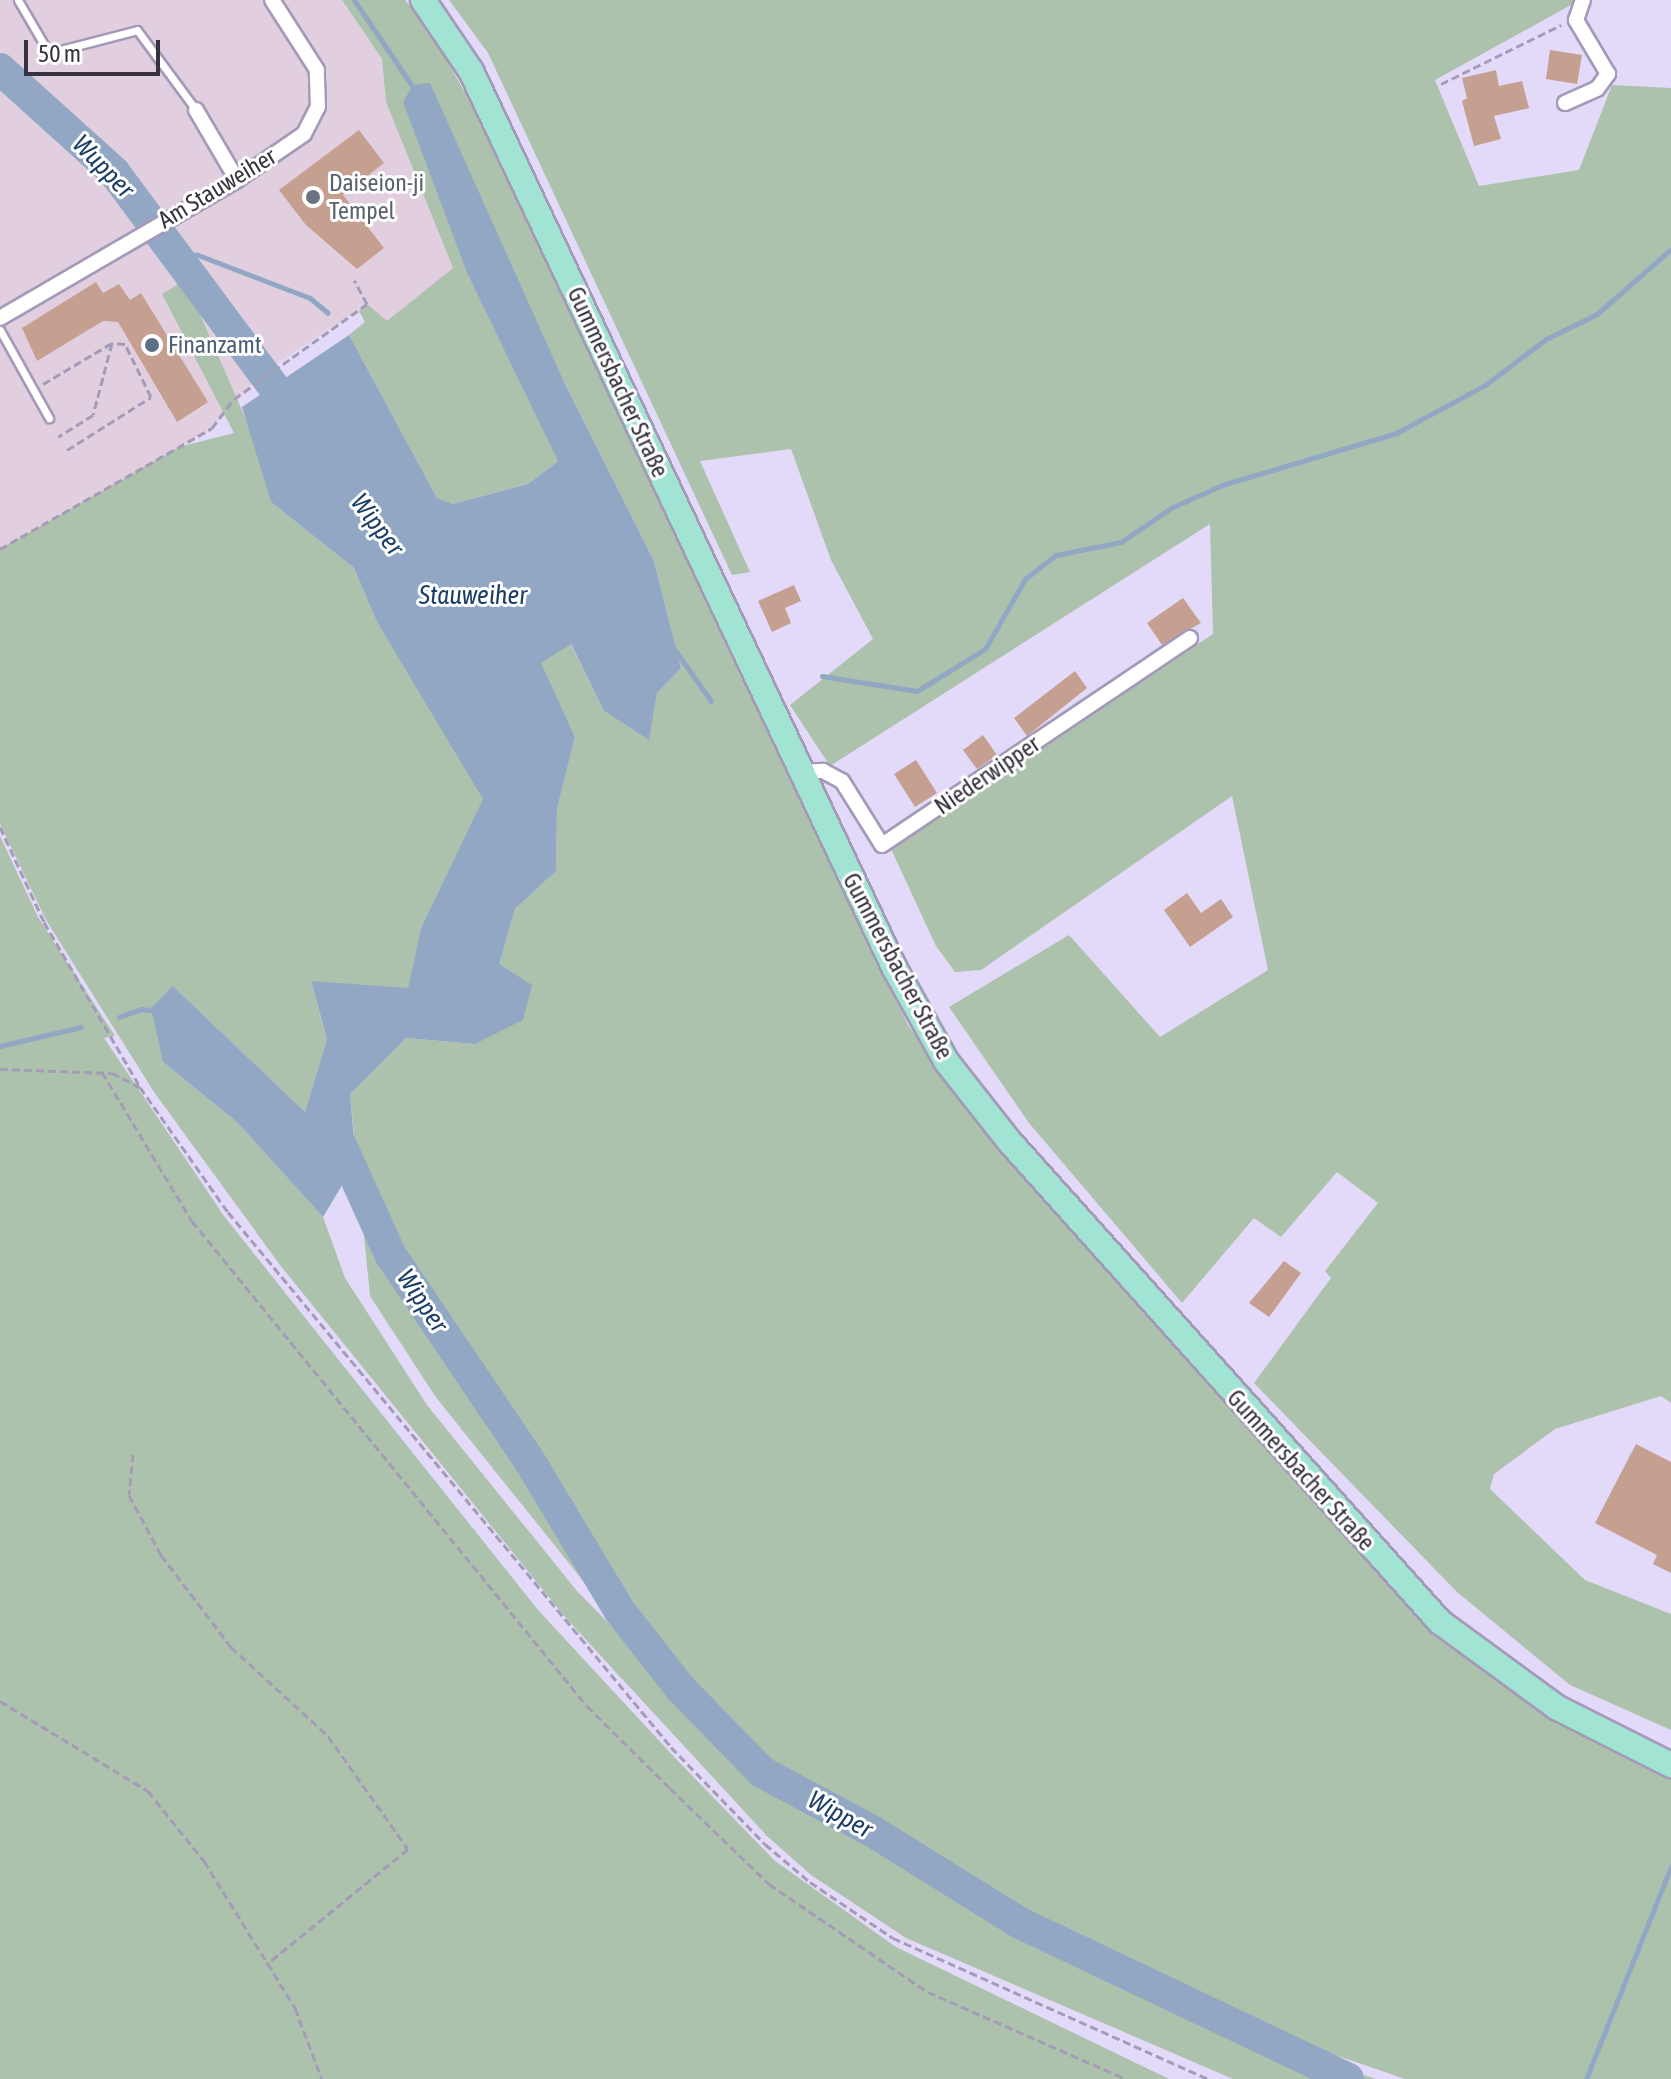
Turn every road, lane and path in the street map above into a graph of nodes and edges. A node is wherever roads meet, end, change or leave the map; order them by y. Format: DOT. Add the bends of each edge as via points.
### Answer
graph roads {
  1 [pos="18,0"];
  2 [pos="272,0"];
  3 [pos="423,0"];
  4 [pos="1583,0"];
  5 [pos="1576,20"];
  6 [pos="1441,84"];
  7 [pos="1565,103"];
  8 [pos="196,110"];
  9 [pos="237,180"];
  10 [pos="354,280"];
  11 [pos="0,318"];
  12 [pos="0,330"];
  13 [pos="112,343"];
  14 [pos="34,390"];
  15 [pos="49,418"];
  16 [pos="58,437"];
  17 [pos="67,450"];
  18 [pos="0,549"];
  19 [pos="1190,638"];
  20 [pos="801,772"];
  21 [pos="0,827"];
  22 [pos="0,1069"];
  23 [pos="102,1072"];
  24 [pos="140,1087"];
  25 [pos="133,1454"];
  26 [pos="0,1701"];
  27 [pos="1671,1765"];
  28 [pos="267,1964"];
  29 [pos="322,2079"];
  30 [pos="1126,2079"];
  31 [pos="1208,2079"];
  1 -- 8 [label="lane" via="49,53 137,30"];
  2 -- 9 [label="street, Am Stauweiher" via="317,70 318,107 304,134"];
  3 -- 20 [label="main road, Gummersbacher Straße" via="471,71"];
  4 -- 5 [label="street"];
  5 -- 6 [label="path" via="1548,28"];
  5 -- 7 [label="street" via="1608,74 1597,89"];
  8 -- 9 [label="street"];
  9 -- 11 [label="street, Am Stauweiher"];
  10 -- 18 [label="path" via="367,304 234,399 212,428"];
  12 -- 14 [label="lane"];
  13 -- 14 [label="path"];
  13 -- 16 [label="path" via="93,415"];
  13 -- 17 [label="path" via="125,344 151,397"];
  14 -- 15 [label="lane"];
  19 -- 20 [label="street, Niederwipper" via="882,845 842,781 823,771"];
  20 -- 27 [label="main road, Gummersbacher Straße" via="918,1014 946,1061 1009,1141 1440,1622 1556,1707"];
  21 -- 24 [label="path" via="44,922"];
  22 -- 23 [label="path"];
  23 -- 24 [label="path"];
  23 -- 30 [label="path" via="192,1221 587,1706 670,1788 769,1884 928,1992"];
  24 -- 31 [label="path" via="228,1212 568,1625 671,1747 765,1844 893,1938"];
  25 -- 28 [label="path" via="129,1495 161,1555 231,1647 328,1736 408,1849"];
  26 -- 28 [label="path" via="148,1791 204,1861"];
  28 -- 29 [label="path" via="295,2008"];
}
